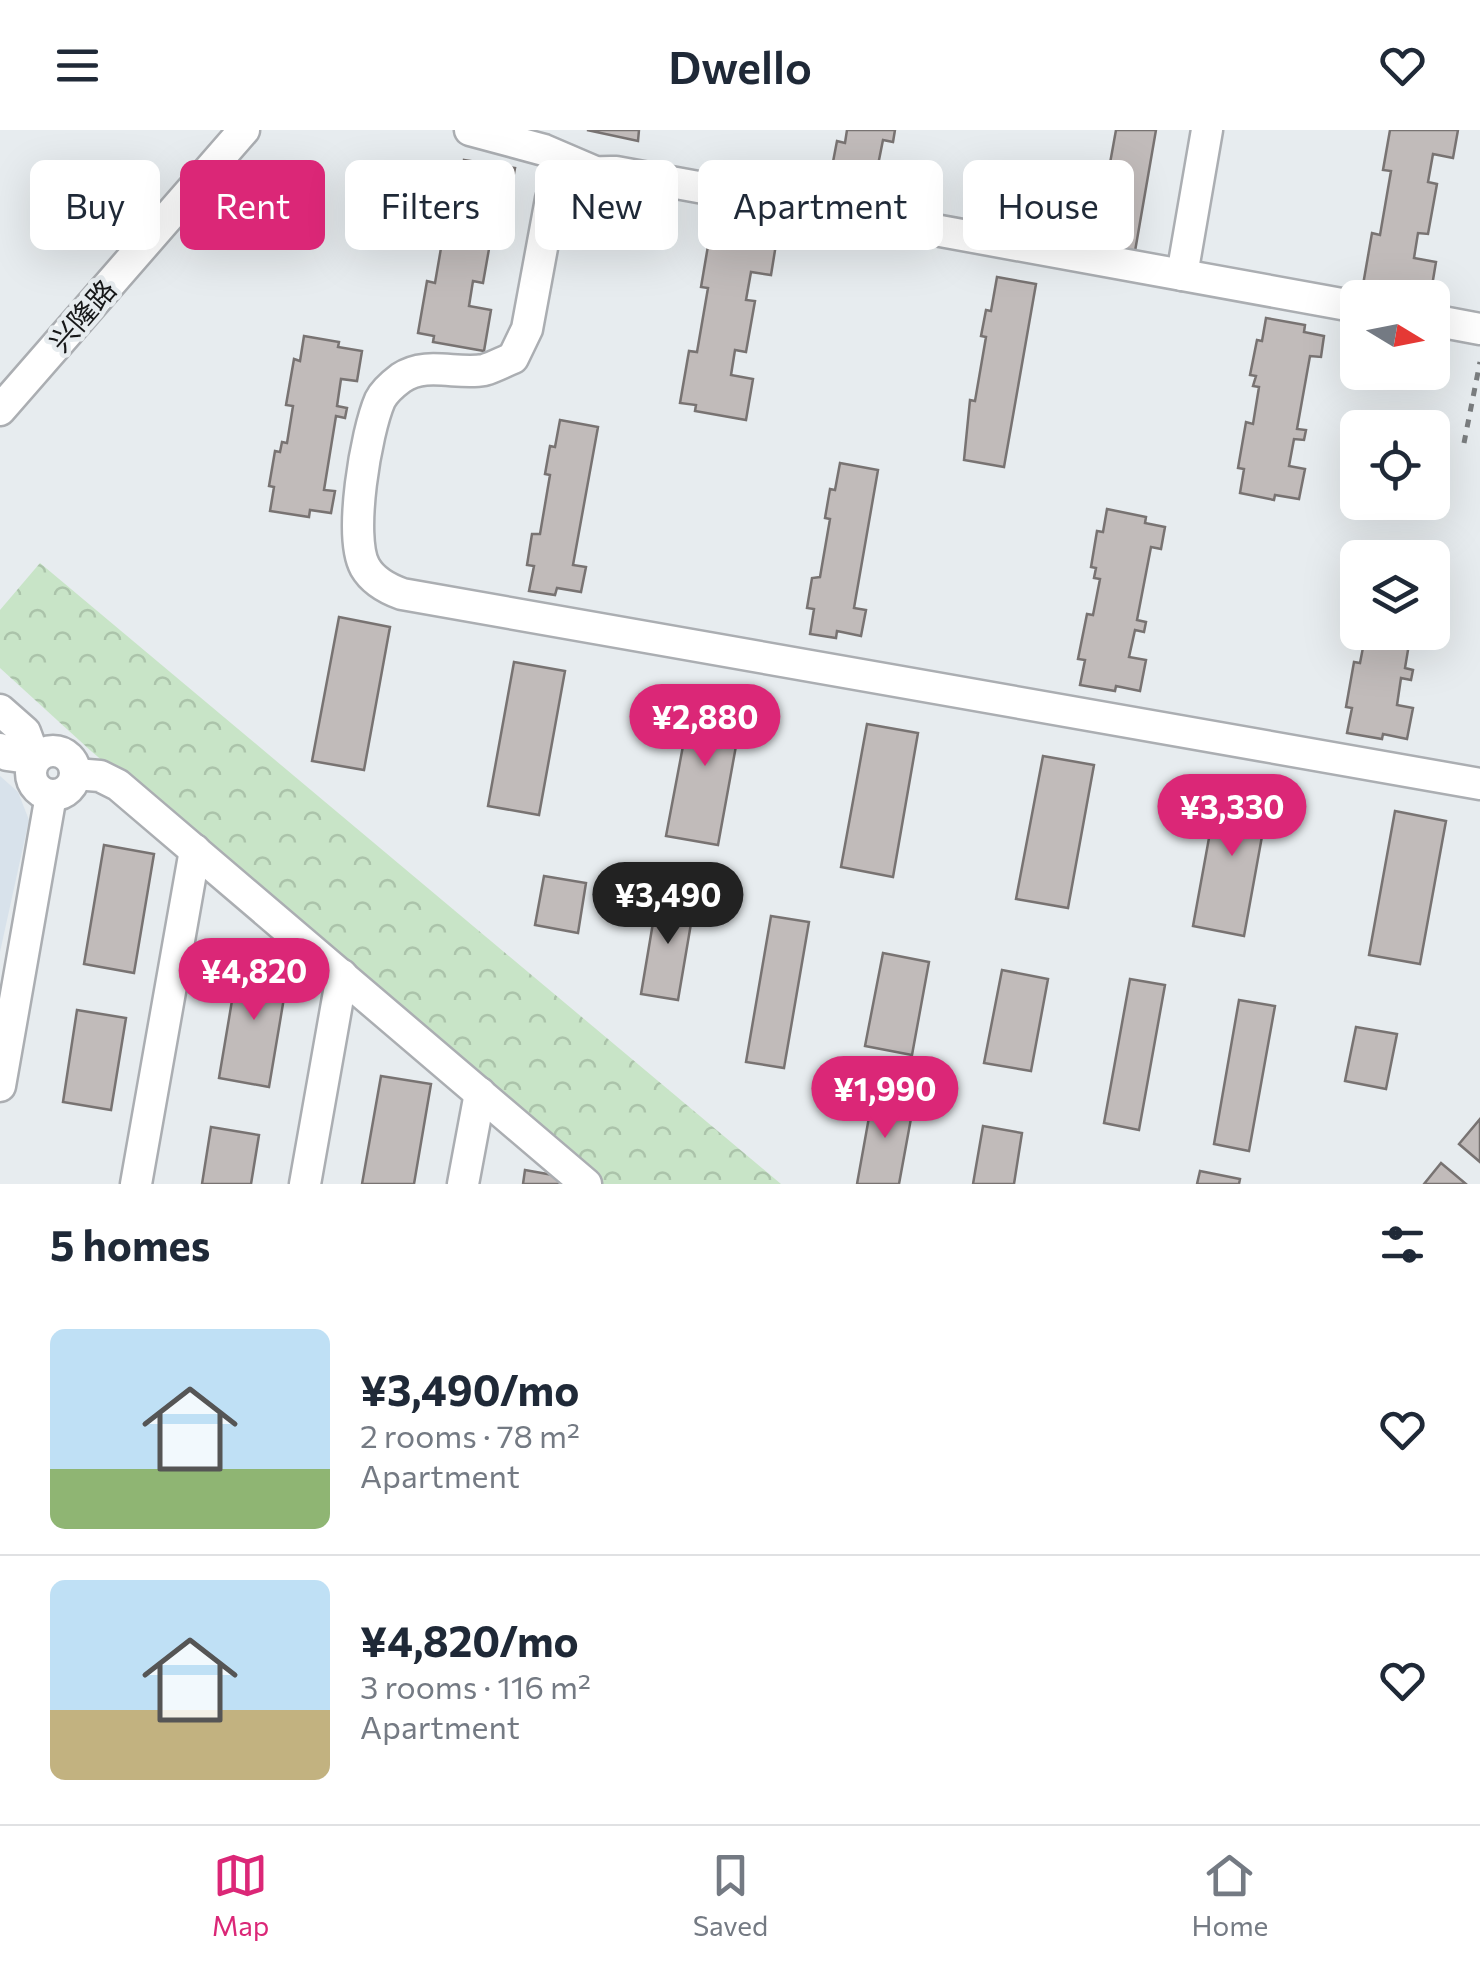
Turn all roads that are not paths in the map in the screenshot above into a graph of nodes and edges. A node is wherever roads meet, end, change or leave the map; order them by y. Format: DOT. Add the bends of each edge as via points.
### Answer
graph roads {
  1 [pos="244,130"];
  2 [pos="470,130"];
  3 [pos="1207,130"];
  4 [pos="567,160"];
  5 [pos="678,183"];
  6 [pos="541,250"];
  7 [pos="1182,275"];
  8 [pos="1340,304"];
  9 [pos="1450,323"];
  10 [pos="1480,329"];
  11 [pos="0,410"];
  12 [pos="0,710"];
  13 [pos="0,749"];
  14 [pos="35,760"];
  15 [pos="75,774"];
  16 [pos="1480,784"];
  17 [pos="50,795"];
  18 [pos="194,850"];
  19 [pos="342,975"];
  20 [pos="0,1086"];
  21 [pos="480,1093"];
  22 [pos="136,1184"];
  23 [pos="305,1184"];
  24 [pos="463,1184"];
  25 [pos="586,1184"];
  1 -- 11 [label="street, 兴隆路"];
  2 -- 4 [label="street"];
  3 -- 7 [label="street"];
  5 -- 7 [label="street"];
  6 -- 16 [label="street" via="526,328 512,358 482,370 407,374 382,396 356,528 365,566 388,588"];
  7 -- 8 [label="street"];
  9 -- 10 [label="street"];
  12 -- 14 [label="street" via="25,732"];
  13 -- 14 [label="street"];
  14 -- 15 [label="street" via="58,751 71,760"];
  14 -- 17 [label="street" via="33,784"];
  15 -- 17 [label="street" via="70,788"];
  15 -- 18 [label="street" via="118,785"];
  17 -- 20 [label="street"];
  18 -- 19 [label="street"];
  18 -- 22 [label="street"];
  19 -- 21 [label="street"];
  19 -- 23 [label="street"];
  21 -- 24 [label="street"];
  21 -- 25 [label="street"];
}
